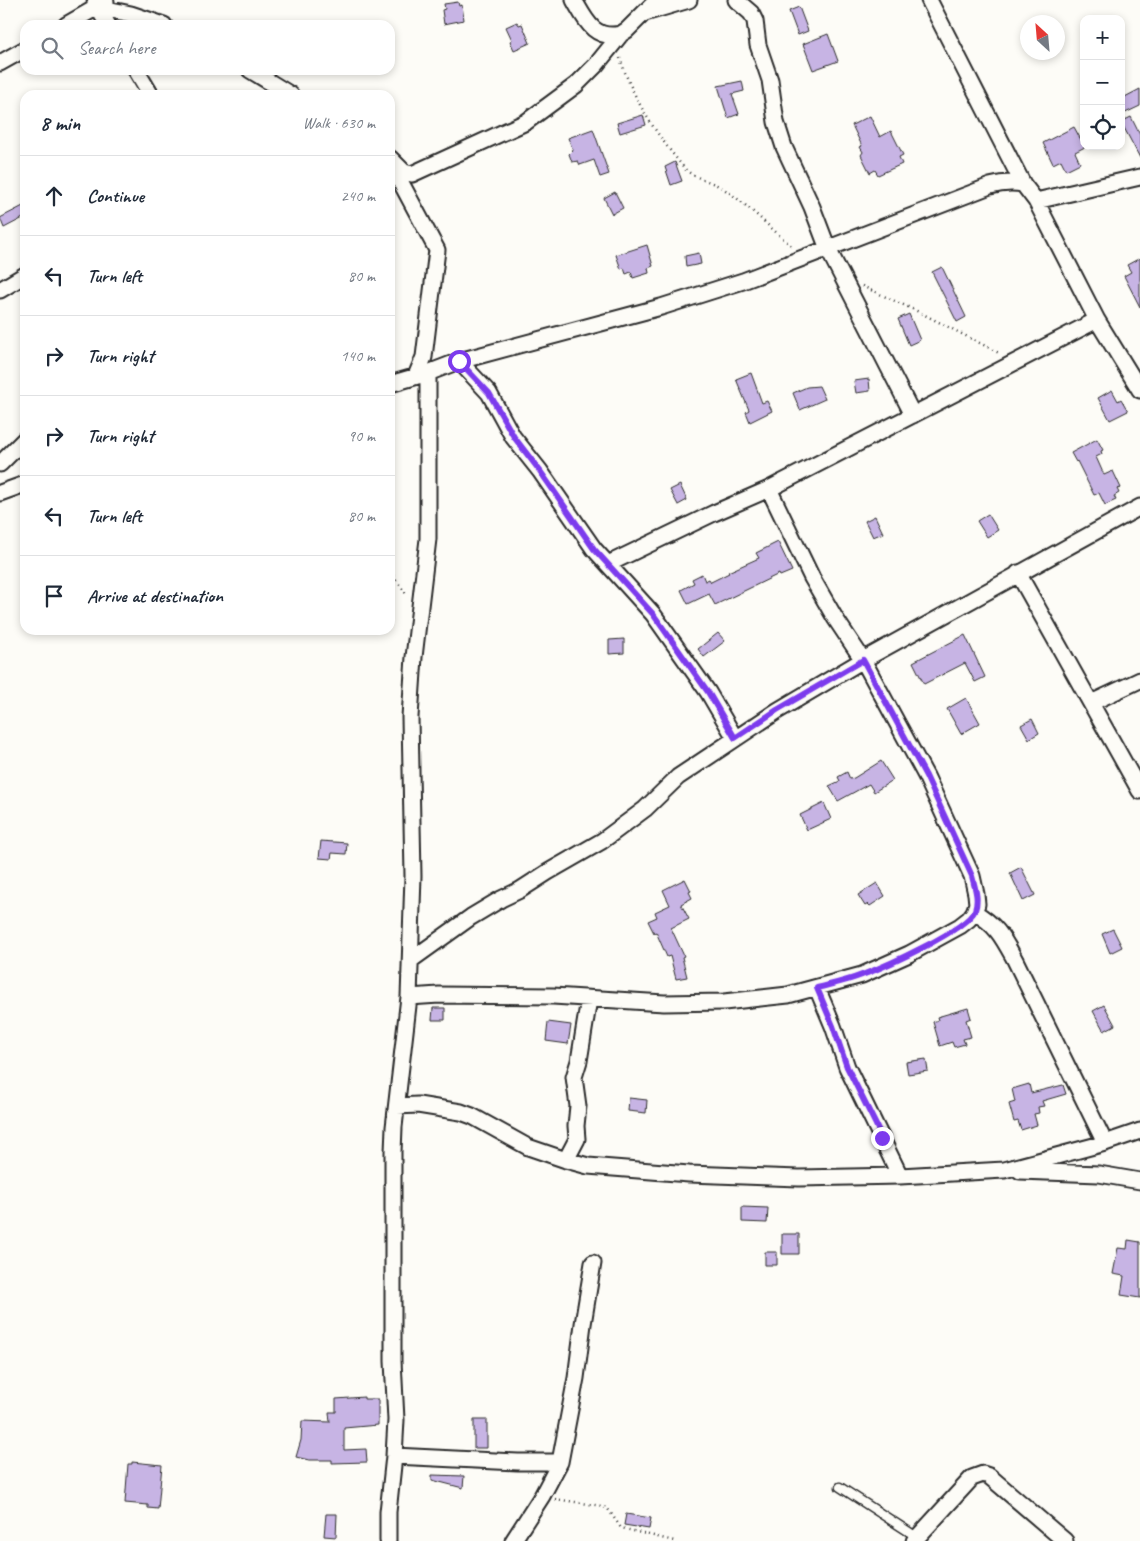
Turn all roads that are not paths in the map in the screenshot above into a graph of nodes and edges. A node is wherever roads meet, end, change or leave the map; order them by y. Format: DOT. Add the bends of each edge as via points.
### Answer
graph roads {
  1 [pos="574,0"];
  2 [pos="656,0"];
  3 [pos="689,0"];
  4 [pos="736,0"];
  5 [pos="929,0"];
  6 [pos="100,2"];
  7 [pos="645,12"];
  8 [pos="73,20"];
  9 [pos="106,20"];
  10 [pos="149,20"];
  11 [pos="618,38"];
  12 [pos="20,52"];
  13 [pos="0,63"];
  14 [pos="139,75"];
  15 [pos="258,75"];
  16 [pos="148,90"];
  17 [pos="283,90"];
  18 [pos="395,163"];
  19 [pos="395,171"];
  20 [pos="1140,177"];
  21 [pos="1023,184"];
  22 [pos="1036,201"];
  23 [pos="828,249"];
  24 [pos="20,278"];
  25 [pos="0,290"];
  26 [pos="1097,320"];
  27 [pos="459,361"];
  28 [pos="422,375"];
  29 [pos="395,383"];
  30 [pos="1140,390"];
  31 [pos="913,415"];
  32 [pos="20,444"];
  33 [pos="0,464"];
  34 [pos="20,486"];
  35 [pos="769,490"];
  36 [pos="0,493"];
  37 [pos="1140,507"];
  38 [pos="608,564"];
  39 [pos="1018,573"];
  40 [pos="863,660"];
  41 [pos="1140,680"];
  42 [pos="1091,703"];
  43 [pos="735,738"];
  44 [pos="1140,791"];
  45 [pos="974,912"];
  46 [pos="411,960"];
  47 [pos="817,988"];
  48 [pos="409,996"];
  49 [pos="589,999"];
  50 [pos="396,1106"];
  51 [pos="1140,1130"];
  52 [pos="1105,1143"];
  53 [pos="566,1160"];
  54 [pos="1004,1170"];
  55 [pos="900,1176"];
  56 [pos="1140,1181"];
  57 [pos="593,1263"];
  58 [pos="394,1456"];
  59 [pos="560,1462"];
  60 [pos="840,1487"];
  61 [pos="915,1539"];
  62 [pos="388,1541"];
  63 [pos="513,1541"];
  64 [pos="1065,1541"];
  1 -- 11 [label="street" via="596,31"];
  2 -- 7 [label="street"];
  3 -- 7 [label="street"];
  4 -- 23 [label="street" via="754,18 758,45 770,80 778,130"];
  5 -- 21 [label="street"];
  6 -- 8 [label="street"];
  6 -- 9 [label="street"];
  6 -- 10 [label="street"];
  7 -- 11 [label="street"];
  11 -- 18 [label="street" via="576,85 526,122 412,174 404,172"];
  12 -- 13 [label="street"];
  14 -- 16 [label="street"];
  15 -- 17 [label="street"];
  19 -- 28 [label="street" via="437,250"];
  20 -- 22 [label="street"];
  21 -- 22 [label="street"];
  21 -- 23 [label="street" via="990,186"];
  22 -- 26 [label="street"];
  23 -- 27 [label="street" via="661,307"];
  23 -- 31 [label="street"];
  24 -- 25 [label="street"];
  26 -- 30 [label="street"];
  26 -- 31 [label="street"];
  27 -- 28 [label="street"];
  27 -- 38 [label="street" via="489,393 514,437"];
  28 -- 29 [label="street"];
  28 -- 46 [label="street" via="428,539 410,717"];
  31 -- 35 [label="street"];
  32 -- 33 [label="street"];
  34 -- 36 [label="street"];
  35 -- 38 [label="street"];
  35 -- 40 [label="street" via="815,585"];
  37 -- 39 [label="street"];
  38 -- 43 [label="street" via="653,614 708,692"];
  39 -- 40 [label="street"];
  39 -- 42 [label="street"];
  40 -- 43 [label="street"];
  40 -- 45 [label="street" via="926,776 972,876 977,904"];
  41 -- 42 [label="street"];
  42 -- 44 [label="street"];
  43 -- 46 [label="street" via="678,777 645,809 602,840 471,917"];
  45 -- 47 [label="street" via="960,926 909,954 862,976"];
  45 -- 52 [label="street" via="999,931"];
  46 -- 48 [label="street"];
  47 -- 49 [label="street" via="788,995 724,1002"];
  47 -- 55 [label="street" via="847,1067"];
  48 -- 49 [label="street"];
  48 -- 50 [label="street"];
  49 -- 53 [label="street" via="574,1077 578,1106 577,1139"];
  50 -- 53 [label="street" via="418,1105 461,1112 528,1147"];
  50 -- 58 [label="street" via="393,1152"];
  51 -- 52 [label="street"];
  52 -- 54 [label="street"];
  53 -- 55 [label="street" via="588,1166 689,1174 799,1178"];
  54 -- 55 [label="street"];
  54 -- 56 [label="street" via="1099,1174"];
  57 -- 59 [label="street"];
  58 -- 59 [label="street"];
  58 -- 62 [label="street"];
  59 -- 63 [label="street"];
  60 -- 61 [label="lane"];
  61 -- 64 [label="street" via="972,1478 983,1474"];
}
